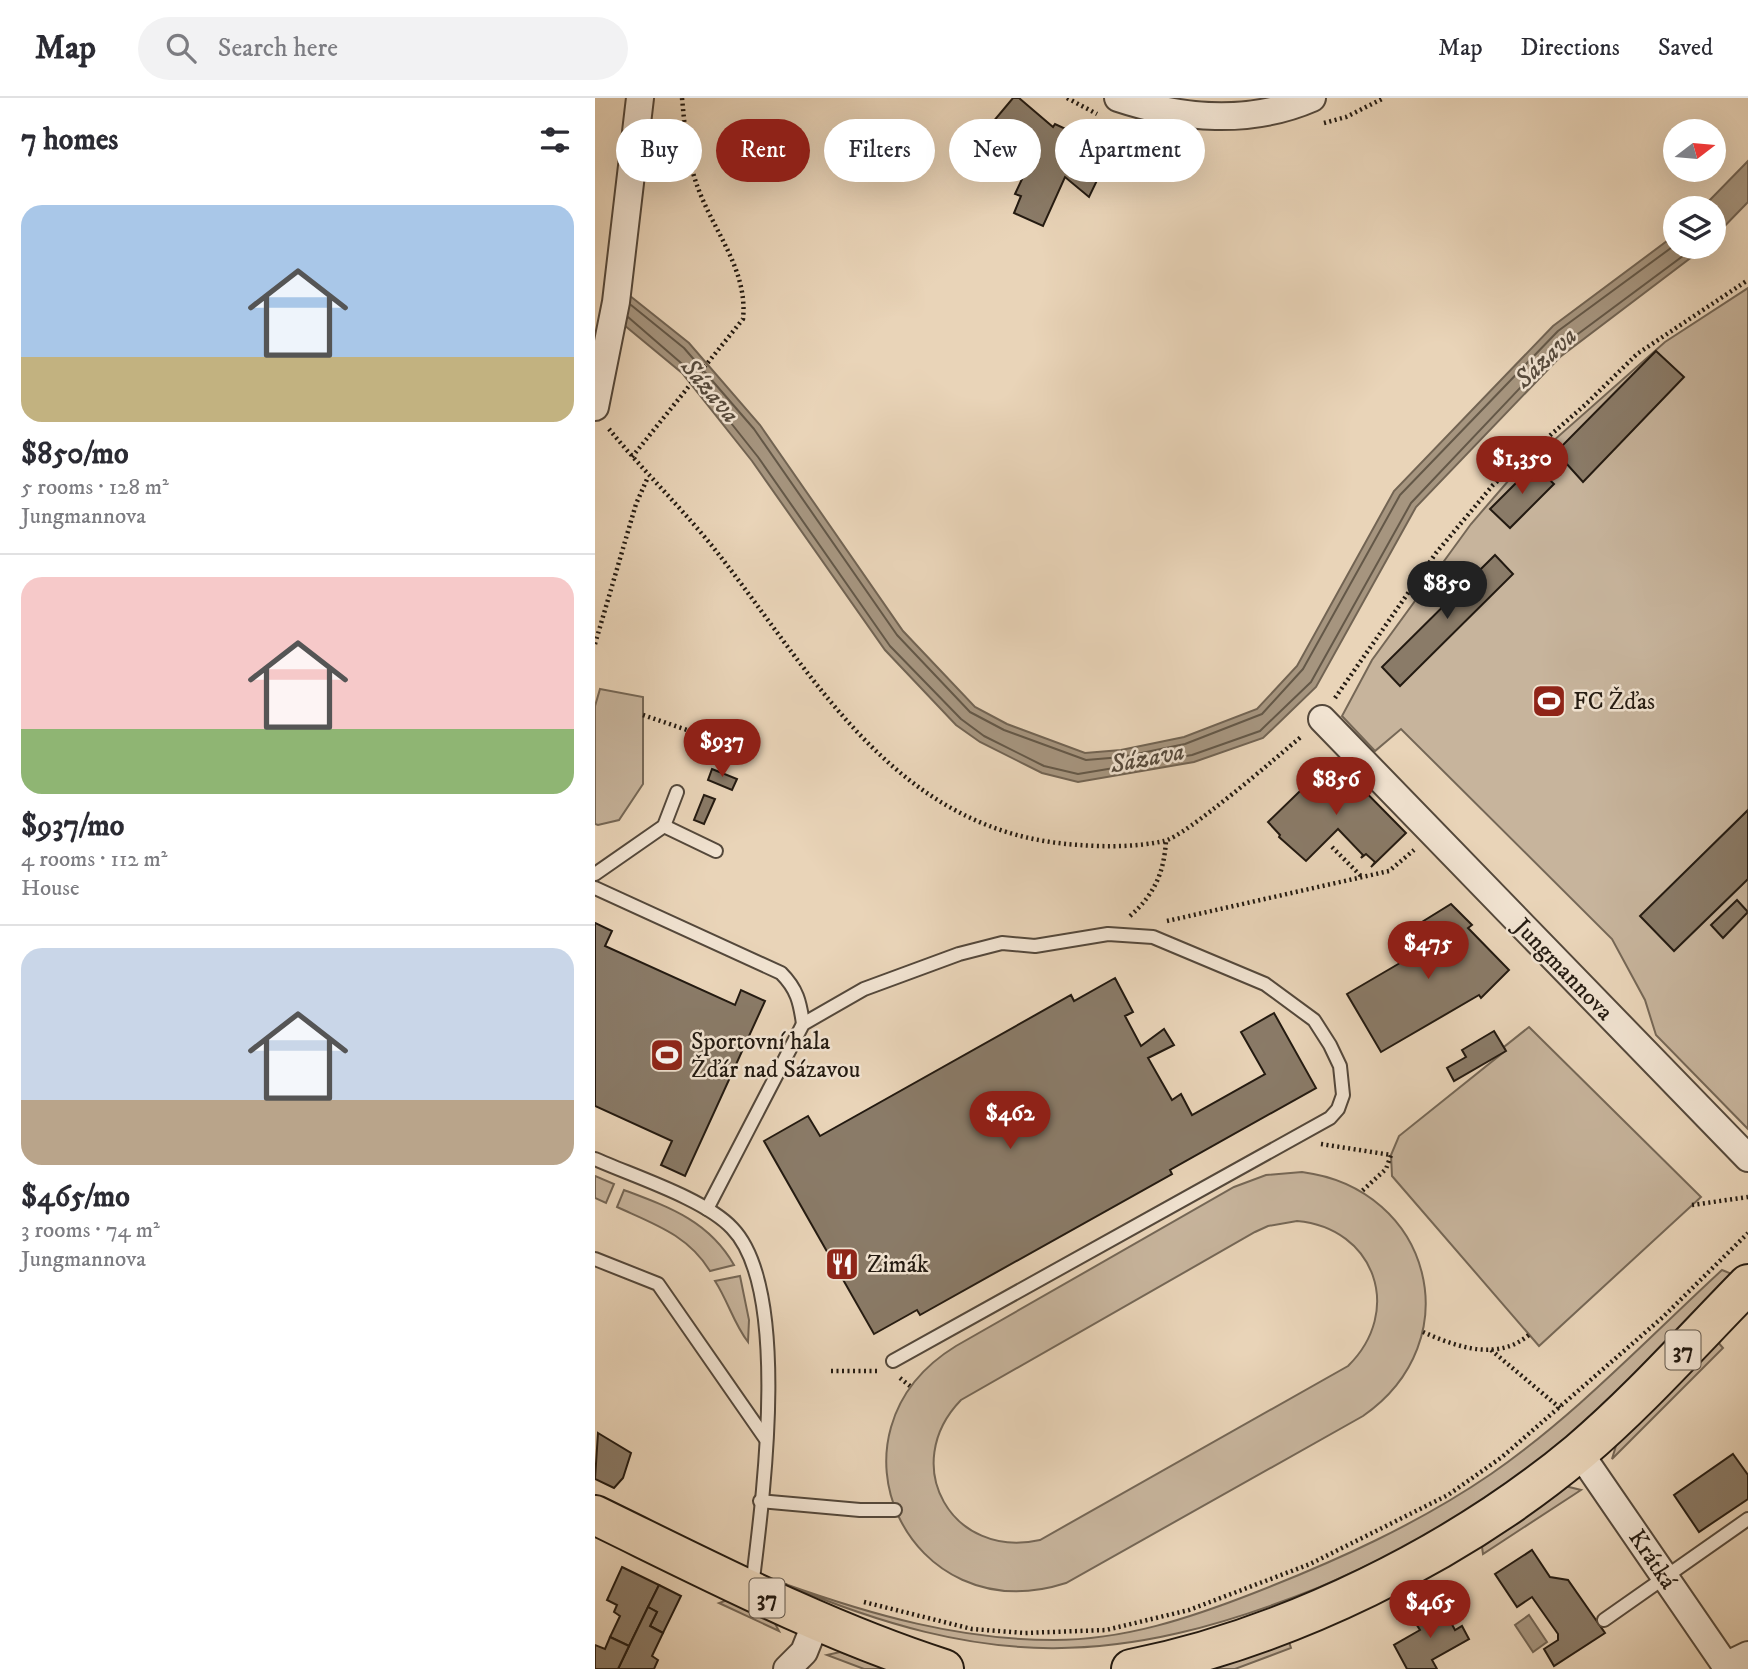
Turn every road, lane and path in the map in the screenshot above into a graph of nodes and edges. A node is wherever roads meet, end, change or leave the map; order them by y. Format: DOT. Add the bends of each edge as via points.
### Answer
graph roads {
  1 [pos="682,98"];
  2 [pos="1118,98"];
  3 [pos="1312,98"];
  4 [pos="639,109"];
  5 [pos="1748,279"];
  6 [pos="599,414"];
  7 [pos="632,457"];
  8 [pos="648,477"];
  9 [pos="595,644"];
  10 [pos="643,715"];
  11 [pos="1322,719"];
  12 [pos="696,733"];
  13 [pos="677,792"];
  14 [pos="664,826"];
  15 [pos="1433,834"];
  16 [pos="1166,841"];
  17 [pos="1332,847"];
  18 [pos="716,851"];
  19 [pos="595,874"];
  20 [pos="1363,878"];
  21 [pos="595,888"];
  22 [pos="1161,922"];
  23 [pos="1108,934"];
  24 [pos="803,1024"];
  25 [pos="1290,1140"];
  26 [pos="1748,1158"];
  27 [pos="595,1159"];
  28 [pos="1362,1191"];
  29 [pos="1748,1197"];
  30 [pos="1692,1205"];
  31 [pos="707,1209"];
  32 [pos="1748,1233"];
  33 [pos="595,1259"];
  34 [pos="1748,1284"];
  35 [pos="1423,1332"];
  36 [pos="1530,1335"];
  37 [pos="1490,1350"];
  38 [pos="888,1366"];
  39 [pos="831,1371"];
  40 [pos="897,1376"];
  41 [pos="910,1385"];
  42 [pos="1560,1409"];
  43 [pos="765,1438"];
  44 [pos="1580,1452"];
  45 [pos="760,1501"];
  46 [pos="895,1510"];
  47 [pos="595,1515"];
  48 [pos="1748,1519"];
  49 [pos="1665,1577"];
  50 [pos="751,1591"];
  51 [pos="858,1601"];
  52 [pos="1604,1620"];
  53 [pos="816,1622"];
  54 [pos="1734,1663"];
  55 [pos="787,1669"];
  56 [pos="944,1669"];
  57 [pos="1131,1669"];
  1 -- 7 [label="path" via="692,170 735,265 745,298 743,319"];
  2 -- 3 [label="street" via="1174,113 1220,116 1260,114"];
  4 -- 6 [label="street"];
  5 -- 11 [label="path" via="1637,354 1493,485 1436,553"];
  6 -- 7 [label="path"];
  7 -- 8 [label="path"];
  8 -- 9 [label="path"];
  8 -- 16 [label="path" via="718,554 825,698 889,764 931,796 975,822 1020,838 1100,846"];
  10 -- 12 [label="path"];
  11 -- 15 [label="street, Jungmannova"];
  11 -- 16 [label="path" via="1191,826"];
  13 -- 14 [label="lane"];
  14 -- 18 [label="lane"];
  14 -- 19 [label="lane"];
  15 -- 20 [label="path" via="1388,871"];
  15 -- 26 [label="street, Jungmannova"];
  16 -- 23 [label="path" via="1161,877 1152,893"];
  17 -- 20 [label="path"];
  20 -- 22 [label="path"];
  21 -- 24 [label="lane" via="781,973 794,986"];
  23 -- 24 [label="lane" via="1035,946 1002,943 959,954 864,989"];
  23 -- 25 [label="lane" via="1153,937 1189,949 1265,984 1314,1020 1340,1066 1343,1095 1334,1115"];
  24 -- 31 [label="lane"];
  25 -- 28 [label="path" via="1391,1155 1386,1169"];
  25 -- 38 [label="lane"];
  27 -- 31 [label="lane"];
  29 -- 30 [label="path"];
  31 -- 43 [label="lane" via="733,1228 758,1280 766,1328"];
  32 -- 42 [label="path"];
  33 -- 43 [label="lane" via="658,1284"];
  34 -- 44 [label="main road, 37"];
  35 -- 37 [label="path" via="1453,1345"];
  36 -- 37 [label="path" via="1515,1347"];
  37 -- 42 [label="path"];
  38 -- 39 [label="path"];
  40 -- 41 [label="path"];
  42 -- 51 [label="path" via="1448,1495 1310,1564 1154,1621 1106,1630 1025,1633 972,1629"];
  43 -- 45 [label="lane"];
  44 -- 49 [label="street, Krátká"];
  44 -- 57 [label="main road, 37" via="1464,1537 1407,1569 1230,1643"];
  45 -- 46 [label="lane"];
  45 -- 50 [label="lane"];
  47 -- 50 [label="main road, 37"];
  48 -- 49 [label="lane"];
  49 -- 52 [label="lane"];
  49 -- 54 [label="street, Krátká"];
  50 -- 53 [label="main road, 37"];
  53 -- 55 [label="street" via="804,1652"];
  53 -- 56 [label="main road, 37"];
}
